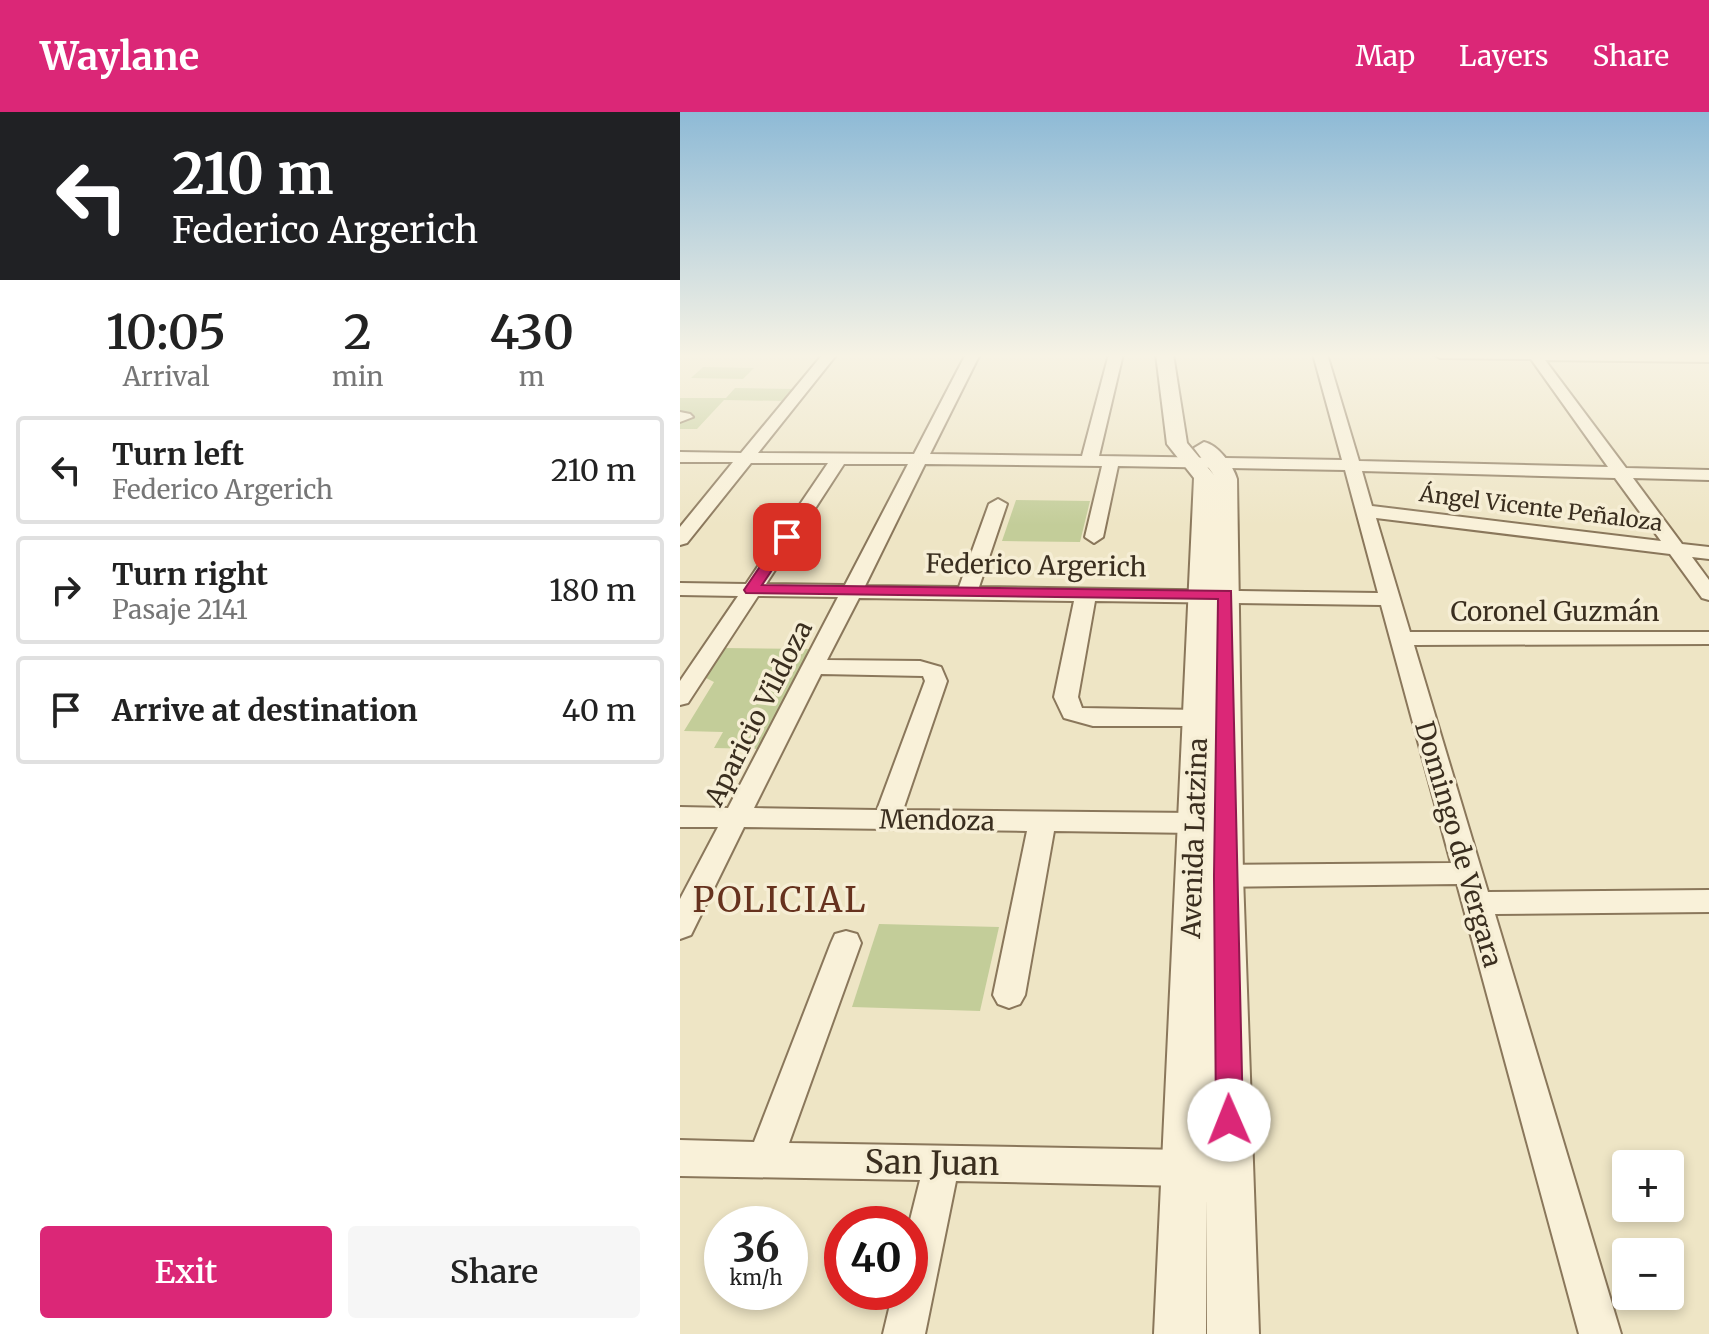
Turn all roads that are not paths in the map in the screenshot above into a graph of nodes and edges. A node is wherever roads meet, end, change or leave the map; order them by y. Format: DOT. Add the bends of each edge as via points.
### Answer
graph roads {
  1 [pos="783,411"];
  2 [pos="944,411"];
  3 [pos="1102,411"];
  4 [pos="1172,411"];
  5 [pos="1190,411"];
  6 [pos="1335,411"];
  7 [pos="1576,411"];
  8 [pos="680,457"];
  9 [pos="745,458"];
  10 [pos="839,459"];
  11 [pos="919,460"];
  12 [pos="1089,461"];
  13 [pos="1111,461"];
  14 [pos="1204,462"];
  15 [pos="1350,466"];
  16 [pos="1623,473"];
  17 [pos="1709,475"];
  18 [pos="998,504"];
  19 [pos="1366,511"];
  20 [pos="1094,537"];
  21 [pos="680,539"];
  22 [pos="1676,549"];
  23 [pos="1709,553"];
  24 [pos="680,589"];
  25 [pos="752,590"];
  26 [pos="853,591"];
  27 [pos="967,592"];
  28 [pos="1086,593"];
  29 [pos="1709,594"];
  30 [pos="1214,595"];
  31 [pos="1391,599"];
  32 [pos="1709,638"];
  33 [pos="1401,639"];
  34 [pos="815,667"];
  35 [pos="680,698"];
  36 [pos="1198,718"];
  37 [pos="680,817"];
  38 [pos="736,817"];
  39 [pos="887,819"];
  40 [pos="1042,821"];
  41 [pos="1195,823"];
  42 [pos="1467,873"];
  43 [pos="1208,876"];
  44 [pos="1709,901"];
  45 [pos="1476,903"];
  46 [pos="680,927"];
  47 [pos="846,943"];
  48 [pos="1009,995"];
  49 [pos="680,1158"];
  50 [pos="765,1159"];
  51 [pos="942,1163"];
  52 [pos="1185,1168"];
  53 [pos="904,1334"];
  54 [pos="1180,1334"];
  55 [pos="1233,1334"];
  56 [pos="1600,1334"];
  1 -- 9 [label="street"];
  2 -- 11 [label="street, Aparicio Vildoza"];
  3 -- 12 [label="street"];
  4 -- 14 [label="street, Avenida Latzina" via="1177,444"];
  5 -- 14 [label="street, Avenida Latzina"];
  6 -- 15 [label="street, Domingo de Vergara"];
  7 -- 16 [label="street"];
  8 -- 9 [label="street"];
  9 -- 10 [label="street"];
  9 -- 21 [label="street"];
  10 -- 11 [label="street"];
  10 -- 25 [label="street"];
  11 -- 12 [label="street"];
  11 -- 26 [label="street, Aparicio Vildoza"];
  12 -- 13 [label="street"];
  13 -- 14 [label="street"];
  13 -- 20 [label="street"];
  14 -- 15 [label="street"];
  14 -- 30 [label="street, Avenida Latzina"];
  15 -- 16 [label="street"];
  15 -- 19 [label="street, Domingo de Vergara"];
  16 -- 17 [label="street"];
  16 -- 22 [label="street"];
  18 -- 27 [label="street"];
  19 -- 22 [label="street, Ángel Vicente Peñaloza"];
  19 -- 31 [label="street, Domingo de Vergara"];
  22 -- 23 [label="street, Ángel Vicente Peñaloza"];
  22 -- 29 [label="street"];
  24 -- 25 [label="street, Federico Argerich"];
  25 -- 26 [label="street, Federico Argerich"];
  25 -- 35 [label="street"];
  26 -- 27 [label="street, Federico Argerich"];
  26 -- 34 [label="street, Aparicio Vildoza"];
  27 -- 28 [label="street, Federico Argerich"];
  28 -- 30 [label="street, Federico Argerich"];
  28 -- 36 [label="street" via="1066,697 1072,713 1093,718"];
  30 -- 31 [label="street, Federico Argerich"];
  30 -- 36 [label="street, Avenida Latzina"];
  30 -- 43 [label="street, Avenida Latzina"];
  31 -- 33 [label="street, Domingo de Vergara"];
  32 -- 33 [label="street, Coronel Guzmán"];
  33 -- 42 [label="street, Domingo de Vergara"];
  34 -- 38 [label="street, Aparicio Vildoza"];
  34 -- 39 [label="street" via="933,672 936,681"];
  36 -- 41 [label="street, Avenida Latzina"];
  37 -- 38 [label="street, Mendoza"];
  38 -- 39 [label="street, Mendoza"];
  38 -- 46 [label="street, Aparicio Vildoza"];
  39 -- 40 [label="street, Mendoza"];
  40 -- 41 [label="street, Mendoza"];
  40 -- 48 [label="street"];
  41 -- 43 [label="street, Avenida Latzina"];
  42 -- 43 [label="street"];
  42 -- 45 [label="street, Domingo de Vergara"];
  43 -- 52 [label="street, Avenida Latzina"];
  43 -- 55 [label="street, Avenida Latzina"];
  44 -- 45 [label="street"];
  45 -- 56 [label="street, Domingo de Vergara"];
  47 -- 50 [label="street"];
  49 -- 50 [label="street, San Juan"];
  50 -- 51 [label="street, San Juan"];
  51 -- 52 [label="street, San Juan"];
  51 -- 53 [label="street"];
  52 -- 54 [label="street, Avenida Latzina"];
}
